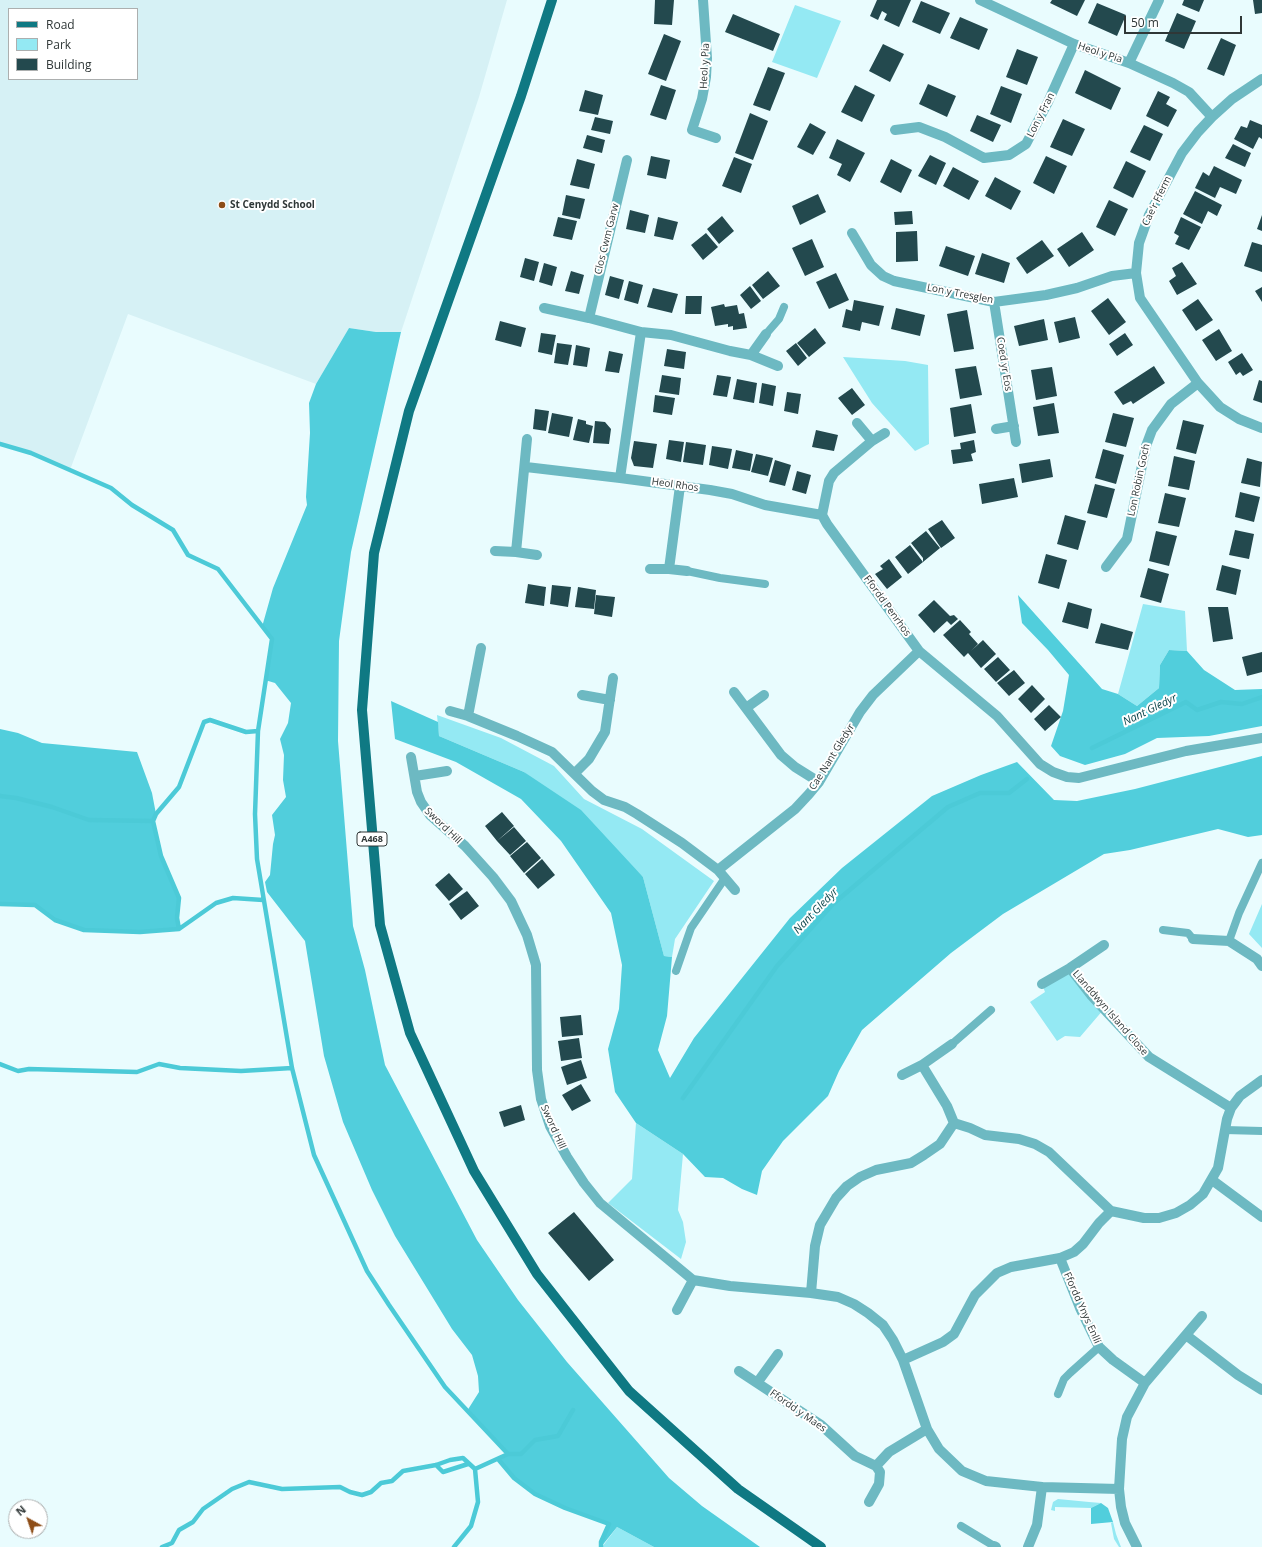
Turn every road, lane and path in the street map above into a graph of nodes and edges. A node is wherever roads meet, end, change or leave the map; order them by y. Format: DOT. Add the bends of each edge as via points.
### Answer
graph roads {
  1 [pos="552,0"];
  2 [pos="703,0"];
  3 [pos="980,0"];
  4 [pos="1158,0"];
  5 [pos="1074,44"];
  6 [pos="1129,63"];
  7 [pos="1262,79"];
  8 [pos="1212,117"];
  9 [pos="895,130"];
  10 [pos="716,138"];
  11 [pos="626,160"];
  12 [pos="852,233"];
  13 [pos="1136,273"];
  14 [pos="994,302"];
  15 [pos="784,307"];
  16 [pos="544,308"];
  17 [pos="589,318"];
  18 [pos="641,332"];
  19 [pos="766,334"];
  20 [pos="751,355"];
  21 [pos="778,366"];
  22 [pos="1198,383"];
  23 [pos="857,423"];
  24 [pos="1014,426"];
  25 [pos="1262,428"];
  26 [pos="996,429"];
  27 [pos="885,433"];
  28 [pos="528,439"];
  29 [pos="872,441"];
  30 [pos="1016,442"];
  31 [pos="526,467"];
  32 [pos="620,478"];
  33 [pos="680,486"];
  34 [pos="822,515"];
  35 [pos="495,551"];
  36 [pos="516,552"];
  37 [pos="537,555"];
  38 [pos="1106,566"];
  39 [pos="650,569"];
  40 [pos="669,569"];
  41 [pos="687,571"];
  42 [pos="765,584"];
  43 [pos="481,648"];
  44 [pos="919,651"];
  45 [pos="613,678"];
  46 [pos="734,692"];
  47 [pos="582,695"];
  48 [pos="764,695"];
  49 [pos="610,700"];
  50 [pos="746,708"];
  51 [pos="450,711"];
  52 [pos="468,716"];
  53 [pos="1262,738"];
  54 [pos="411,757"];
  55 [pos="447,771"];
  56 [pos="575,773"];
  57 [pos="414,776"];
  58 [pos="818,782"];
  59 [pos="1262,863"];
  60 [pos="718,870"];
  61 [pos="726,878"];
  62 [pos="735,890"];
  63 [pos="1163,930"];
  64 [pos="1193,939"];
  65 [pos="1229,941"];
  66 [pos="1104,945"];
  67 [pos="1262,966"];
  68 [pos="1070,968"];
  69 [pos="676,971"];
  70 [pos="1042,984"];
  71 [pos="991,1010"];
  72 [pos="952,1044"];
  73 [pos="922,1065"];
  74 [pos="902,1075"];
  75 [pos="1262,1080"];
  76 [pos="1231,1108"];
  77 [pos="954,1123"];
  78 [pos="1225,1130"];
  79 [pos="1262,1132"];
  80 [pos="1212,1180"];
  81 [pos="1111,1211"];
  82 [pos="1262,1218"];
  83 [pos="1060,1258"];
  84 [pos="693,1280"];
  85 [pos="811,1293"];
  86 [pos="677,1310"];
  87 [pos="1202,1316"];
  88 [pos="1186,1335"];
  89 [pos="1099,1347"];
  90 [pos="778,1354"];
  91 [pos="903,1360"];
  92 [pos="738,1371"];
  93 [pos="757,1383"];
  94 [pos="1145,1383"];
  95 [pos="1262,1390"];
  96 [pos="1058,1394"];
  97 [pos="927,1429"];
  98 [pos="876,1466"];
  99 [pos="1042,1487"];
  100 [pos="1119,1489"];
  101 [pos="869,1502"];
  102 [pos="961,1526"];
  103 [pos="995,1546"];
  104 [pos="821,1547"];
  105 [pos="1028,1547"];
  106 [pos="1137,1547"];
  1 -- 104 [label="main road, A468" via="521,96 409,411 374,552 362,710 380,925 410,1032 474,1171 537,1274 628,1391 738,1489"];
  2 -- 10 [label="street, Heol y Pia" via="706,77 692,130"];
  3 -- 5 [label="street, Heol y Pia"];
  4 -- 6 [label="street"];
  5 -- 6 [label="street, Heol y Pia"];
  5 -- 9 [label="street, Lon y Fran" via="1026,144 1009,155 984,158 945,137 919,127"];
  6 -- 8 [label="street, Heol y Pia" via="1189,92"];
  7 -- 8 [label="street, Cae'r Fferm"];
  8 -- 13 [label="street, Cae'r Fferm" via="1182,153 1148,215 1139,243"];
  11 -- 17 [label="street, Clos Cwm Garw"];
  12 -- 14 [label="street, Lon y Tresglen" via="871,265 894,281"];
  13 -- 14 [label="street, Lon y Tresglen" via="1112,276 1046,295"];
  13 -- 22 [label="street, Cae'r Fferm" via="1140,298"];
  14 -- 24 [label="street, Coed yr Eos"];
  15 -- 19 [label="lane" via="779,319"];
  16 -- 17 [label="street"];
  17 -- 18 [label="street"];
  18 -- 20 [label="street" via="671,334"];
  18 -- 32 [label="street"];
  19 -- 20 [label="street"];
  20 -- 21 [label="street"];
  22 -- 25 [label="street, Cae'r Fferm" via="1220,407 1239,419"];
  22 -- 38 [label="street, Lon Robin Goch" via="1171,404 1152,430 1146,446 1127,539"];
  23 -- 29 [label="street"];
  24 -- 26 [label="street"];
  24 -- 30 [label="street, Coed yr Eos"];
  27 -- 29 [label="street"];
  28 -- 31 [label="street"];
  29 -- 34 [label="street" via="834,472 829,481"];
  31 -- 32 [label="street, Heol Rhos"];
  31 -- 36 [label="street"];
  32 -- 33 [label="street, Heol Rhos"];
  33 -- 34 [label="street, Heol Rhos" via="732,494 765,505"];
  33 -- 40 [label="street"];
  34 -- 44 [label="street, Ffordd Penrhos"];
  35 -- 36 [label="street"];
  36 -- 37 [label="street"];
  39 -- 40 [label="street"];
  40 -- 41 [label="street"];
  41 -- 42 [label="lane"];
  43 -- 52 [label="street"];
  44 -- 53 [label="street, Ffordd Penrhos" via="997,716 1040,764 1067,777 1079,778 1186,751"];
  44 -- 58 [label="street, Cae Nant Gledyr" via="873,695"];
  45 -- 49 [label="street"];
  46 -- 50 [label="street"];
  47 -- 49 [label="street"];
  48 -- 50 [label="street"];
  49 -- 56 [label="street" via="605,732 589,759"];
  50 -- 58 [label="street" via="780,755"];
  51 -- 52 [label="street"];
  52 -- 56 [label="street" via="552,752"];
  54 -- 57 [label="street, Sword Hill"];
  55 -- 57 [label="street"];
  56 -- 60 [label="street" via="604,800 637,814"];
  57 -- 84 [label="street, Sword Hill" via="421,802 430,815 465,846 493,877 511,901 527,935 536,965 537,1070 541,1099 550,1126 567,1158 600,1203"];
  58 -- 60 [label="street, Cae Nant Gledyr" via="795,809"];
  59 -- 65 [label="lane"];
  60 -- 61 [label="street"];
  61 -- 62 [label="street"];
  61 -- 69 [label="lane" via="691,928"];
  63 -- 64 [label="lane" via="1188,934"];
  64 -- 65 [label="street"];
  65 -- 67 [label="street" via="1257,959"];
  66 -- 68 [label="street, Llanddwyn Island Close"];
  68 -- 70 [label="street, Llanddwyn Island Close"];
  68 -- 76 [label="street, Llanddwyn Island Close" via="1095,1000 1148,1057"];
  71 -- 72 [label="lane"];
  72 -- 73 [label="street"];
  73 -- 74 [label="street"];
  73 -- 77 [label="street" via="947,1106"];
  75 -- 76 [label="street" via="1240,1096"];
  76 -- 78 [label="street"];
  77 -- 81 [label="street" via="984,1135 1019,1139 1035,1144 1049,1152"];
  77 -- 85 [label="street" via="940,1144 924,1155 911,1163 876,1170 860,1177 836,1198 820,1225 815,1246"];
  78 -- 79 [label="lane"];
  78 -- 80 [label="street" via="1218,1168"];
  80 -- 81 [label="street" via="1203,1194 1176,1213 1159,1218 1144,1218"];
  80 -- 82 [label="street"];
  81 -- 83 [label="street" via="1083,1244"];
  83 -- 89 [label="street, Ffordd Ynys Enlli"];
  83 -- 91 [label="street" via="1011,1267 997,1273 975,1295 954,1334 943,1342"];
  84 -- 85 [label="street"];
  84 -- 86 [label="street"];
  85 -- 91 [label="street" via="838,1297 868,1313 883,1325"];
  87 -- 88 [label="street"];
  88 -- 94 [label="street"];
  88 -- 95 [label="street"];
  89 -- 94 [label="street, Ffordd Ynys Enlli"];
  89 -- 96 [label="lane" via="1067,1376"];
  90 -- 93 [label="street"];
  91 -- 97 [label="street"];
  92 -- 93 [label="street, Ffordd y Maes"];
  93 -- 98 [label="street, Ffordd y Maes" via="821,1425 855,1456"];
  94 -- 100 [label="street" via="1136,1398 1122,1439"];
  97 -- 98 [label="street" via="888,1452"];
  97 -- 99 [label="street" via="939,1449 962,1471 975,1478"];
  98 -- 101 [label="street" via="880,1472 879,1484"];
  99 -- 100 [label="street"];
  99 -- 105 [label="street" via="1037,1525"];
  100 -- 106 [label="street" via="1125,1523"];
  102 -- 103 [label="lane"];
}
